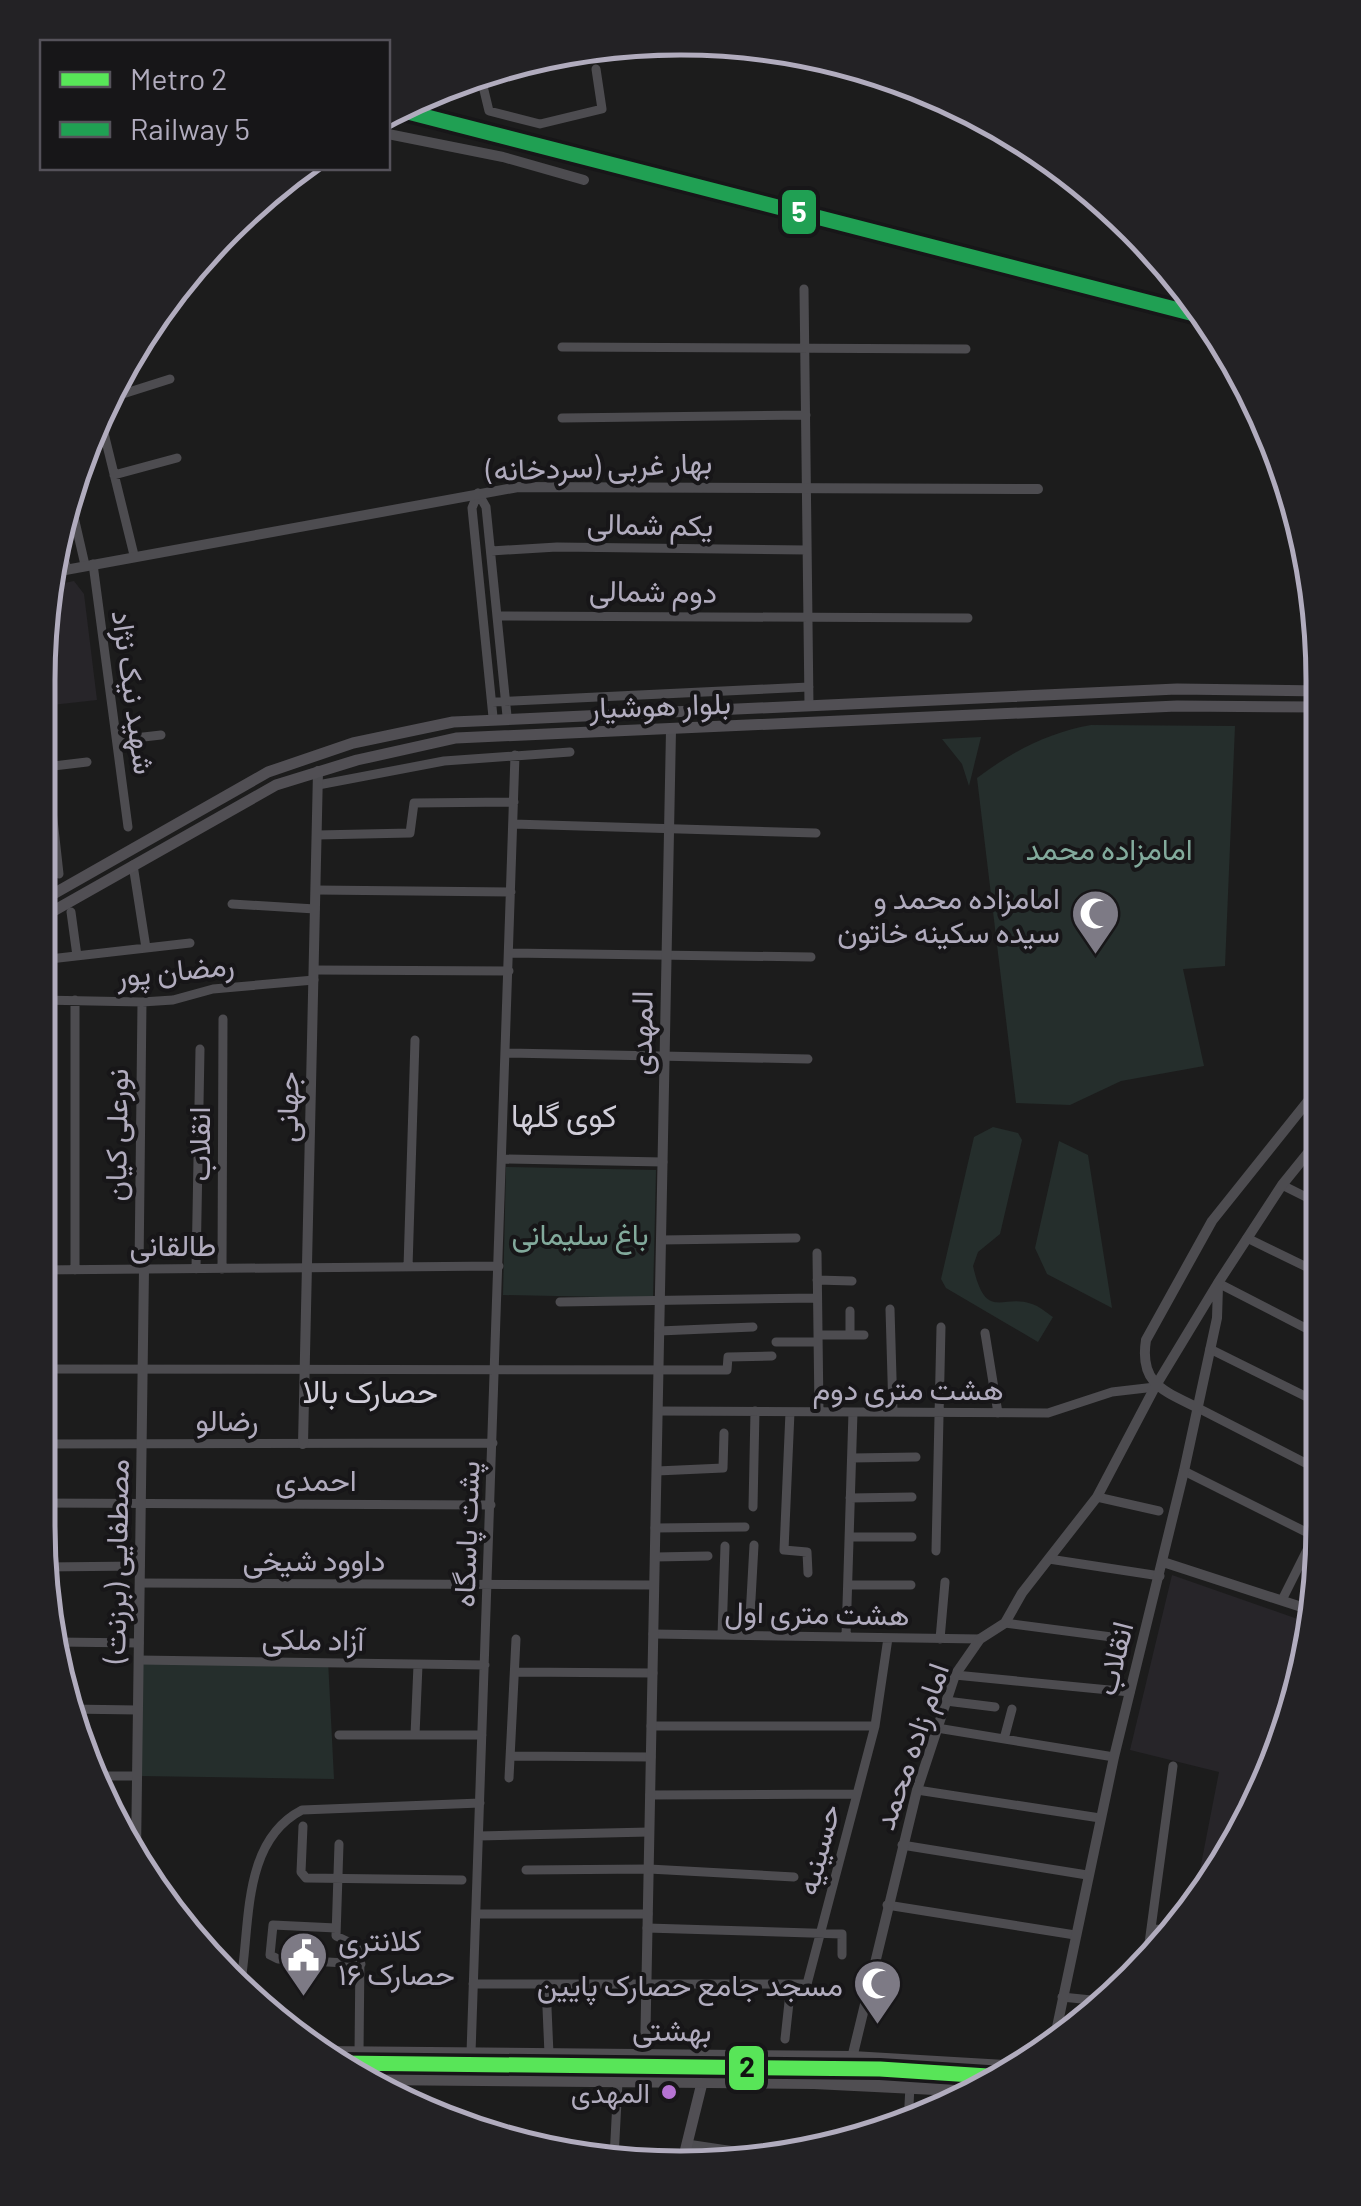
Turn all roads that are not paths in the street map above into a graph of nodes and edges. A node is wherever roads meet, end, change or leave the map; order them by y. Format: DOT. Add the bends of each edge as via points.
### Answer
graph roads {
  1 [pos="596,69"];
  2 [pos="483,87"];
  3 [pos="390,134"];
  4 [pos="584,180"];
  5 [pos="804,289"];
  6 [pos="805,346"];
  7 [pos="562,347"];
  8 [pos="966,349"];
  9 [pos="170,379"];
  10 [pos="126,393"];
  11 [pos="806,416"];
  12 [pos="562,418"];
  13 [pos="105,437"];
  14 [pos="177,458"];
  15 [pos="114,475"];
  16 [pos="806,486"];
  17 [pos="1038,489"];
  18 [pos="478,493"];
  19 [pos="75,521"];
  20 [pos="807,550"];
  21 [pos="492,551"];
  22 [pos="134,555"];
  23 [pos="89,564"];
  24 [pos="66,565"];
  25 [pos="67,569"];
  26 [pos="498,616"];
  27 [pos="808,617"];
  28 [pos="968,618"];
  29 [pos="809,688"];
  30 [pos="1306,691"];
  31 [pos="506,700"];
  32 [pos="492,702"];
  33 [pos="809,706"];
  34 [pos="1306,707"];
  35 [pos="500,717"];
  36 [pos="671,730"];
  37 [pos="161,735"];
  38 [pos="116,740"];
  39 [pos="441,741"];
  40 [pos="570,752"];
  41 [pos="515,755"];
  42 [pos="87,762"];
  43 [pos="444,762"];
  44 [pos="55,766"];
  45 [pos="318,778"];
  46 [pos="514,802"];
  47 [pos="513,824"];
  48 [pos="128,827"];
  49 [pos="669,828"];
  50 [pos="163,832"];
  51 [pos="816,833"];
  52 [pos="317,835"];
  53 [pos="55,843"];
  54 [pos="169,846"];
  55 [pos="134,848"];
  56 [pos="138,863"];
  57 [pos="59,874"];
  58 [pos="316,890"];
  59 [pos="511,892"];
  60 [pos="55,893"];
  61 [pos="232,904"];
  62 [pos="55,910"];
  63 [pos="315,910"];
  64 [pos="70,912"];
  65 [pos="190,944"];
  66 [pos="146,948"];
  67 [pos="509,953"];
  68 [pos="76,956"];
  69 [pos="667,956"];
  70 [pos="810,957"];
  71 [pos="55,958"];
  72 [pos="508,970"];
  73 [pos="314,975"];
  74 [pos="55,1000"];
  75 [pos="75,1000"];
  76 [pos="142,1002"];
  77 [pos="223,1020"];
  78 [pos="415,1040"];
  79 [pos="200,1049"];
  80 [pos="506,1053"];
  81 [pos="665,1059"];
  82 [pos="808,1059"];
  83 [pos="1306,1104"];
  84 [pos="1306,1155"];
  85 [pos="503,1160"];
  86 [pos="663,1162"];
  87 [pos="1282,1185"];
  88 [pos="1306,1197"];
  89 [pos="796,1238"];
  90 [pos="1247,1238"];
  91 [pos="661,1240"];
  92 [pos="817,1252"];
  93 [pos="500,1266"];
  94 [pos="408,1267"];
  95 [pos="1306,1267"];
  96 [pos="307,1268"];
  97 [pos="142,1269"];
  98 [pos="196,1269"];
  99 [pos="222,1269"];
  100 [pos="55,1270"];
  101 [pos="75,1270"];
  102 [pos="817,1280"];
  103 [pos="852,1280"];
  104 [pos="1218,1283"];
  105 [pos="817,1298"];
  106 [pos="560,1302"];
  107 [pos="660,1302"];
  108 [pos="890,1309"];
  109 [pos="850,1311"];
  110 [pos="940,1327"];
  111 [pos="752,1328"];
  112 [pos="1306,1328"];
  113 [pos="659,1331"];
  114 [pos="985,1333"];
  115 [pos="850,1335"];
  116 [pos="864,1335"];
  117 [pos="818,1339"];
  118 [pos="776,1342"];
  119 [pos="1210,1350"];
  120 [pos="772,1356"];
  121 [pos="55,1369"];
  122 [pos="143,1369"];
  123 [pos="305,1369"];
  124 [pos="496,1370"];
  125 [pos="659,1370"];
  126 [pos="1155,1387"];
  127 [pos="1306,1397"];
  128 [pos="1198,1408"];
  129 [pos="658,1410"];
  130 [pos="755,1411"];
  131 [pos="790,1412"];
  132 [pos="818,1412"];
  133 [pos="853,1412"];
  134 [pos="893,1412"];
  135 [pos="942,1413"];
  136 [pos="998,1413"];
  137 [pos="724,1432"];
  138 [pos="493,1443"];
  139 [pos="55,1444"];
  140 [pos="304,1444"];
  141 [pos="142,1445"];
  142 [pos="916,1457"];
  143 [pos="852,1458"];
  144 [pos="1306,1463"];
  145 [pos="1184,1470"];
  146 [pos="656,1471"];
  147 [pos="912,1497"];
  148 [pos="1097,1497"];
  149 [pos="850,1498"];
  150 [pos="55,1503"];
  151 [pos="141,1504"];
  152 [pos="491,1505"];
  153 [pos="753,1507"];
  154 [pos="1160,1511"];
  155 [pos="745,1527"];
  156 [pos="656,1528"];
  157 [pos="1306,1529"];
  158 [pos="849,1537"];
  159 [pos="912,1537"];
  160 [pos="754,1544"];
  161 [pos="724,1546"];
  162 [pos="936,1551"];
  163 [pos="708,1556"];
  164 [pos="1305,1556"];
  165 [pos="655,1557"];
  166 [pos="1050,1559"];
  167 [pos="1164,1562"];
  168 [pos="140,1566"];
  169 [pos="56,1567"];
  170 [pos="808,1573"];
  171 [pos="1160,1576"];
  172 [pos="945,1582"];
  173 [pos="140,1583"];
  174 [pos="488,1585"];
  175 [pos="654,1585"];
  176 [pos="848,1585"];
  177 [pos="911,1585"];
  178 [pos="1282,1600"];
  179 [pos="1301,1607"];
  180 [pos="1005,1623"];
  181 [pos="653,1634"];
  182 [pos="722,1635"];
  183 [pos="750,1636"];
  184 [pos="846,1637"];
  185 [pos="888,1638"];
  186 [pos="516,1639"];
  187 [pos="940,1639"];
  188 [pos="980,1639"];
  189 [pos="1127,1640"];
  190 [pos="66,1642"];
  191 [pos="139,1643"];
  192 [pos="139,1660"];
  193 [pos="418,1665"];
  194 [pos="485,1665"];
  195 [pos="514,1672"];
  196 [pos="652,1673"];
  197 [pos="956,1674"];
  198 [pos="1130,1692"];
  199 [pos="946,1701"];
  200 [pos="996,1707"];
  201 [pos="1012,1708"];
  202 [pos="83,1709"];
  203 [pos="138,1710"];
  204 [pos="652,1726"];
  205 [pos="875,1726"];
  206 [pos="937,1728"];
  207 [pos="339,1735"];
  208 [pos="415,1735"];
  209 [pos="482,1735"];
  210 [pos="1004,1739"];
  211 [pos="510,1756"];
  212 [pos="651,1756"];
  213 [pos="1114,1757"];
  214 [pos="1174,1766"];
  215 [pos="108,1776"];
  216 [pos="137,1776"];
  217 [pos="509,1778"];
  218 [pos="916,1790"];
  219 [pos="857,1794"];
  220 [pos="650,1795"];
  221 [pos="480,1803"];
  222 [pos="1100,1818"];
  223 [pos="303,1826"];
  224 [pos="649,1832"];
  225 [pos="136,1833"];
  226 [pos="479,1836"];
  227 [pos="340,1844"];
  228 [pos="902,1846"];
  229 [pos="649,1869"];
  230 [pos="526,1870"];
  231 [pos="1088,1876"];
  232 [pos="794,1877"];
  233 [pos="338,1878"];
  234 [pos="462,1880"];
  235 [pos="887,1905"];
  236 [pos="476,1914"];
  237 [pos="648,1914"];
  238 [pos="336,1928"];
  239 [pos="648,1928"];
  240 [pos="1151,1929"];
  241 [pos="1158,1929"];
  242 [pos="821,1932"];
  243 [pos="1075,1936"];
  244 [pos="1150,1940"];
  245 [pos="842,1955"];
  246 [pos="362,1964"];
  247 [pos="242,1972"];
  248 [pos="473,1984"];
  249 [pos="791,1984"];
  250 [pos="546,1985"];
  251 [pos="646,1986"];
  252 [pos="1062,1997"];
  253 [pos="1088,2000"];
  254 [pos="1057,2025"];
  255 [pos="785,2039"];
  256 [pos="344,2053"];
  257 [pos="359,2053"];
  258 [pos="444,2053"];
  259 [pos="471,2053"];
  260 [pos="488,2053"];
  261 [pos="548,2054"];
  262 [pos="645,2056"];
  263 [pos="852,2058"];
  264 [pos="994,2066"];
  265 [pos="389,2078"];
  266 [pos="445,2079"];
  267 [pos="486,2080"];
  268 [pos="618,2082"];
  269 [pos="702,2084"];
  270 [pos="910,2086"];
  271 [pos="952,2089"];
  272 [pos="909,2107"];
  273 [pos="687,2144"];
  274 [pos="615,2148"];
  275 [pos="725,2150"];
  276 [pos="685,2151"];
  1 -- 2 [label="street" via="602,108 540,124 489,111"];
  3 -- 4 [label="street"];
  5 -- 6 [label="street"];
  6 -- 7 [label="street"];
  6 -- 8 [label="street"];
  6 -- 11 [label="street"];
  9 -- 10 [label="street"];
  11 -- 12 [label="street"];
  11 -- 16 [label="street"];
  13 -- 15 [label="street"];
  14 -- 15 [label="street"];
  15 -- 22 [label="street"];
  16 -- 17 [label="street, بهار غربی (سردخانه)"];
  16 -- 18 [label="street, بهار غربی (سردخانه)" via="518,487"];
  16 -- 20 [label="street"];
  18 -- 21 [label="street"];
  18 -- 22 [label="street, بهار غربی (سردخانه)"];
  18 -- 32 [label="street" via="472,508"];
  19 -- 23 [label="street, شهید نیک نژاد"];
  20 -- 21 [label="street, یکم شمالی"];
  20 -- 27 [label="street"];
  21 -- 26 [label="street"];
  22 -- 23 [label="street, بهار غربی (سردخانه)"];
  23 -- 25 [label="street, بهار غربی (سردخانه)"];
  23 -- 38 [label="street, شهید نیک نژاد"];
  24 -- 25 [label="street"];
  26 -- 27 [label="street, دوم شمالی"];
  26 -- 31 [label="street"];
  27 -- 28 [label="street, دوم شمالی"];
  27 -- 29 [label="street"];
  29 -- 31 [label="street"];
  29 -- 33 [label="street"];
  30 -- 33 [label="main road, بلوار هوشیار" via="1177,689"];
  31 -- 32 [label="street"];
  31 -- 35 [label="street"];
  32 -- 35 [label="street"];
  33 -- 35 [label="main road, بلوار هوشیار"];
  34 -- 36 [label="main road, بلوار هوشیار" via="1177,706"];
  35 -- 50 [label="main road, بلوار هوشیار" via="408,730 302,760"];
  36 -- 39 [label="main road, بلوار هوشیار"];
  36 -- 49 [label="street, المهدی"];
  37 -- 38 [label="street"];
  38 -- 48 [label="street, شهید نیک نژاد"];
  39 -- 43 [label="street"];
  39 -- 45 [label="main road, بلوار هوشیار"];
  40 -- 41 [label="street"];
  41 -- 43 [label="street"];
  41 -- 46 [label="street"];
  42 -- 44 [label="street"];
  43 -- 45 [label="street"];
  45 -- 52 [label="street, جهانی"];
  45 -- 54 [label="main road, بلوار هوشیار" via="276,786"];
  46 -- 47 [label="street"];
  46 -- 52 [label="street" via="414,803 410,833"];
  47 -- 49 [label="street"];
  47 -- 59 [label="street"];
  49 -- 51 [label="street"];
  49 -- 69 [label="street, المهدی"];
  50 -- 54 [label="main road"];
  50 -- 55 [label="main road, بلوار هوشیار"];
  52 -- 58 [label="street, جهانی"];
  53 -- 57 [label="street"];
  54 -- 56 [label="main road, بلوار هوشیار"];
  55 -- 56 [label="main road" via="142,851"];
  55 -- 60 [label="main road, بلوار هوشیار"];
  56 -- 62 [label="main road, بلوار هوشیار"];
  56 -- 66 [label="street"];
  58 -- 59 [label="street"];
  58 -- 63 [label="street, جهانی"];
  59 -- 67 [label="street"];
  61 -- 63 [label="street"];
  63 -- 73 [label="street, جهانی"];
  64 -- 68 [label="street"];
  65 -- 66 [label="street"];
  66 -- 68 [label="street"];
  67 -- 69 [label="street"];
  67 -- 72 [label="street"];
  68 -- 71 [label="street"];
  69 -- 70 [label="street"];
  69 -- 81 [label="street, المهدی"];
  72 -- 73 [label="street, رمضان پور"];
  72 -- 80 [label="street"];
  73 -- 76 [label="street, رمضان پور"];
  73 -- 96 [label="street, جهانی"];
  74 -- 75 [label="street, رمضان پور"];
  75 -- 76 [label="street, رمضان پور"];
  75 -- 101 [label="street"];
  76 -- 97 [label="street, نورعلی کیان"];
  77 -- 99 [label="street, انقلاب"];
  78 -- 94 [label="street"];
  79 -- 98 [label="street"];
  80 -- 81 [label="street"];
  80 -- 85 [label="street"];
  81 -- 82 [label="street"];
  81 -- 86 [label="street, المهدی"];
  83 -- 126 [label="street" via="1212,1222 1146,1340 1145,1370"];
  84 -- 87 [label="street, امام زاده محمد"];
  85 -- 86 [label="street"];
  85 -- 93 [label="street"];
  86 -- 91 [label="street, المهدی"];
  87 -- 88 [label="street"];
  87 -- 90 [label="street, امام زاده محمد"];
  89 -- 91 [label="street"];
  90 -- 95 [label="street"];
  90 -- 104 [label="street, امام زاده محمد"];
  91 -- 107 [label="street, المهدی"];
  92 -- 102 [label="street"];
  93 -- 94 [label="street, طالقانی"];
  93 -- 124 [label="street, پشت پاسگاه"];
  94 -- 96 [label="street, طالقانی"];
  96 -- 99 [label="street, طالقانی"];
  96 -- 123 [label="street, جهانی"];
  97 -- 98 [label="street, طالقانی"];
  97 -- 101 [label="street, طالقانی"];
  97 -- 122 [label="street, مصطفایی (برزنت)"];
  98 -- 99 [label="street, طالقانی"];
  100 -- 101 [label="street, طالقانی"];
  102 -- 103 [label="street"];
  102 -- 105 [label="street"];
  104 -- 112 [label="street"];
  104 -- 119 [label="street, انقلاب"];
  104 -- 126 [label="street, امام زاده محمد"];
  105 -- 107 [label="street"];
  105 -- 117 [label="street"];
  106 -- 107 [label="street"];
  107 -- 113 [label="street, المهدی"];
  108 -- 134 [label="street"];
  109 -- 115 [label="street"];
  110 -- 135 [label="street"];
  111 -- 113 [label="street"];
  113 -- 125 [label="street, المهدی"];
  114 -- 136 [label="street"];
  115 -- 116 [label="street"];
  115 -- 117 [label="street"];
  117 -- 118 [label="street"];
  117 -- 132 [label="street"];
  119 -- 127 [label="street"];
  119 -- 128 [label="street, انقلاب"];
  120 -- 125 [label="street" via="728,1357 726,1370"];
  121 -- 122 [label="street"];
  122 -- 123 [label="street"];
  122 -- 141 [label="street, مصطفایی (برزنت)"];
  123 -- 124 [label="street"];
  123 -- 140 [label="street, جهانی"];
  124 -- 125 [label="street"];
  124 -- 138 [label="street, پشت پاسگاه"];
  125 -- 129 [label="street, المهدی"];
  126 -- 128 [label="street"];
  126 -- 136 [label="street, هشت متری دوم" via="1048,1412"];
  126 -- 148 [label="street, امام زاده محمد"];
  128 -- 144 [label="street"];
  128 -- 145 [label="street, انقلاب"];
  129 -- 130 [label="street, هشت متری دوم"];
  129 -- 146 [label="street, المهدی"];
  130 -- 131 [label="street, هشت متری دوم"];
  130 -- 153 [label="street"];
  131 -- 132 [label="street, هشت متری دوم"];
  131 -- 170 [label="street" via="784,1550 807,1552"];
  132 -- 133 [label="street, هشت متری دوم"];
  133 -- 134 [label="street, هشت متری دوم"];
  133 -- 143 [label="street"];
  134 -- 135 [label="street, هشت متری دوم"];
  135 -- 136 [label="street, هشت متری دوم"];
  135 -- 162 [label="street"];
  137 -- 146 [label="street" via="723,1468"];
  138 -- 140 [label="street, رضالو"];
  138 -- 152 [label="street, پشت پاسگاه"];
  139 -- 141 [label="street, رضالو"];
  140 -- 141 [label="street, رضالو"];
  141 -- 151 [label="street, مصطفایی (برزنت)"];
  142 -- 143 [label="street"];
  143 -- 149 [label="street"];
  145 -- 157 [label="street"];
  145 -- 167 [label="street, انقلاب"];
  146 -- 156 [label="street, المهدی"];
  147 -- 149 [label="street"];
  148 -- 154 [label="street"];
  148 -- 166 [label="street, امام زاده محمد"];
  149 -- 158 [label="street"];
  150 -- 151 [label="street, احمدی"];
  151 -- 152 [label="street, احمدی"];
  151 -- 168 [label="street, مصطفایی (برزنت)"];
  152 -- 174 [label="street, پشت پاسگاه"];
  155 -- 156 [label="street"];
  156 -- 165 [label="street, المهدی"];
  158 -- 159 [label="street"];
  158 -- 176 [label="street"];
  160 -- 183 [label="street"];
  161 -- 182 [label="street"];
  163 -- 165 [label="street"];
  164 -- 178 [label="street"];
  165 -- 175 [label="street, المهدی"];
  166 -- 171 [label="street"];
  166 -- 180 [label="street, امام زاده محمد"];
  167 -- 171 [label="street, انقلاب"];
  167 -- 178 [label="street"];
  168 -- 169 [label="street"];
  168 -- 173 [label="street, مصطفایی (برزنت)"];
  171 -- 198 [label="street, انقلاب"];
  172 -- 187 [label="street"];
  173 -- 174 [label="street, داوود شیخی"];
  173 -- 191 [label="street, مصطفایی (برزنت)"];
  174 -- 175 [label="street, داوود شیخی"];
  174 -- 194 [label="street, پشت پاسگاه"];
  175 -- 181 [label="street, المهدی"];
  176 -- 177 [label="street"];
  176 -- 184 [label="street"];
  178 -- 179 [label="street"];
  180 -- 188 [label="street, امام زاده محمد"];
  180 -- 189 [label="street"];
  181 -- 182 [label="street, هشت متری اول"];
  181 -- 196 [label="street, المهدی"];
  182 -- 183 [label="street, هشت متری اول"];
  183 -- 184 [label="street, هشت متری اول"];
  184 -- 185 [label="street, هشت متری اول"];
  185 -- 187 [label="street, هشت متری اول"];
  185 -- 205 [label="street, حسینیه"];
  186 -- 195 [label="street"];
  187 -- 188 [label="street, هشت متری اول"];
  188 -- 197 [label="street, امام زاده محمد"];
  190 -- 191 [label="street"];
  191 -- 192 [label="street, مصطفایی (برزنت)"];
  192 -- 193 [label="street, آزاد ملکی"];
  192 -- 203 [label="street, مصطفایی (برزنت)"];
  193 -- 194 [label="street, آزاد ملکی"];
  193 -- 208 [label="street"];
  194 -- 209 [label="street, پشت پاسگاه"];
  195 -- 196 [label="street"];
  195 -- 211 [label="street"];
  196 -- 204 [label="street, المهدی"];
  197 -- 198 [label="street"];
  197 -- 199 [label="street, امام زاده محمد"];
  198 -- 213 [label="street, انقلاب"];
  199 -- 200 [label="street"];
  199 -- 206 [label="street, امام زاده محمد"];
  201 -- 210 [label="street"];
  202 -- 203 [label="street"];
  203 -- 216 [label="street, مصطفایی (برزنت)"];
  204 -- 205 [label="street"];
  204 -- 212 [label="street, المهدی"];
  205 -- 219 [label="street, حسینیه"];
  206 -- 210 [label="street"];
  206 -- 218 [label="street, امام زاده محمد"];
  207 -- 208 [label="street"];
  208 -- 209 [label="street"];
  209 -- 221 [label="street, پشت پاسگاه"];
  210 -- 213 [label="street"];
  211 -- 212 [label="street"];
  211 -- 217 [label="street"];
  212 -- 220 [label="street, المهدی"];
  213 -- 222 [label="street, انقلاب"];
  214 -- 240 [label="street"];
  215 -- 216 [label="street"];
  216 -- 225 [label="street, مصطفایی (برزنت)"];
  218 -- 222 [label="street"];
  218 -- 228 [label="street, امام زاده محمد"];
  219 -- 220 [label="street"];
  219 -- 242 [label="street, حسینیه"];
  220 -- 224 [label="street, المهدی"];
  221 -- 226 [label="street, پشت پاسگاه"];
  221 -- 247 [label="street" via="302,1810 268,1839 254,1882"];
  222 -- 231 [label="street, انقلاب"];
  223 -- 233 [label="street" via="303,1874"];
  224 -- 226 [label="street"];
  224 -- 229 [label="street, المهدی"];
  226 -- 236 [label="street, پشت پاسگاه"];
  227 -- 233 [label="street"];
  228 -- 231 [label="street"];
  228 -- 235 [label="street, امام زاده محمد"];
  229 -- 230 [label="street"];
  229 -- 232 [label="street"];
  229 -- 237 [label="street, المهدی"];
  231 -- 243 [label="street, انقلاب"];
  233 -- 234 [label="street"];
  233 -- 238 [label="street"];
  235 -- 243 [label="street"];
  235 -- 263 [label="street, امام زاده محمد"];
  236 -- 237 [label="street"];
  236 -- 248 [label="street, پشت پاسگاه"];
  237 -- 239 [label="street, المهدی"];
  238 -- 246 [label="street" via="339,1940 358,1948"];
  238 -- 246 [label="street" via="272,1925 270,1954"];
  239 -- 242 [label="street"];
  239 -- 251 [label="street, المهدی"];
  240 -- 241 [label="street"];
  240 -- 244 [label="street"];
  242 -- 245 [label="street" via="842,1934"];
  242 -- 249 [label="street, حسینیه" via="807,1984"];
  243 -- 252 [label="street, انقلاب"];
  246 -- 257 [label="street"];
  248 -- 250 [label="street"];
  248 -- 259 [label="street, پشت پاسگاه"];
  249 -- 251 [label="street"];
  249 -- 255 [label="street"];
  250 -- 251 [label="street"];
  250 -- 261 [label="street"];
  251 -- 262 [label="street, المهدی"];
  252 -- 253 [label="street"];
  252 -- 254 [label="street, انقلاب"];
  256 -- 257 [label="main road, بهشتی"];
  257 -- 258 [label="main road, بهشتی"];
  258 -- 259 [label="main road, بهشتی"];
  258 -- 266 [label="main road" via="454,2067"];
  259 -- 260 [label="main road, بهشتی"];
  260 -- 261 [label="main road, بهشتی"];
  260 -- 267 [label="main road" via="477,2068"];
  261 -- 262 [label="main road, بهشتی"];
  262 -- 263 [label="main road, بهشتی"];
  263 -- 264 [label="main road, بهشتی"];
  265 -- 266 [label="main road, بهشتی"];
  266 -- 267 [label="main road, بهشتی"];
  267 -- 268 [label="main road, بهشتی"];
  268 -- 269 [label="main road, بهشتی"];
  268 -- 274 [label="street"];
  269 -- 270 [label="main road, بهشتی"];
  269 -- 273 [label="main road"];
  270 -- 271 [label="main road, بهشتی"];
  270 -- 272 [label="street"];
  273 -- 275 [label="street"];
  273 -- 276 [label="main road"];
}
